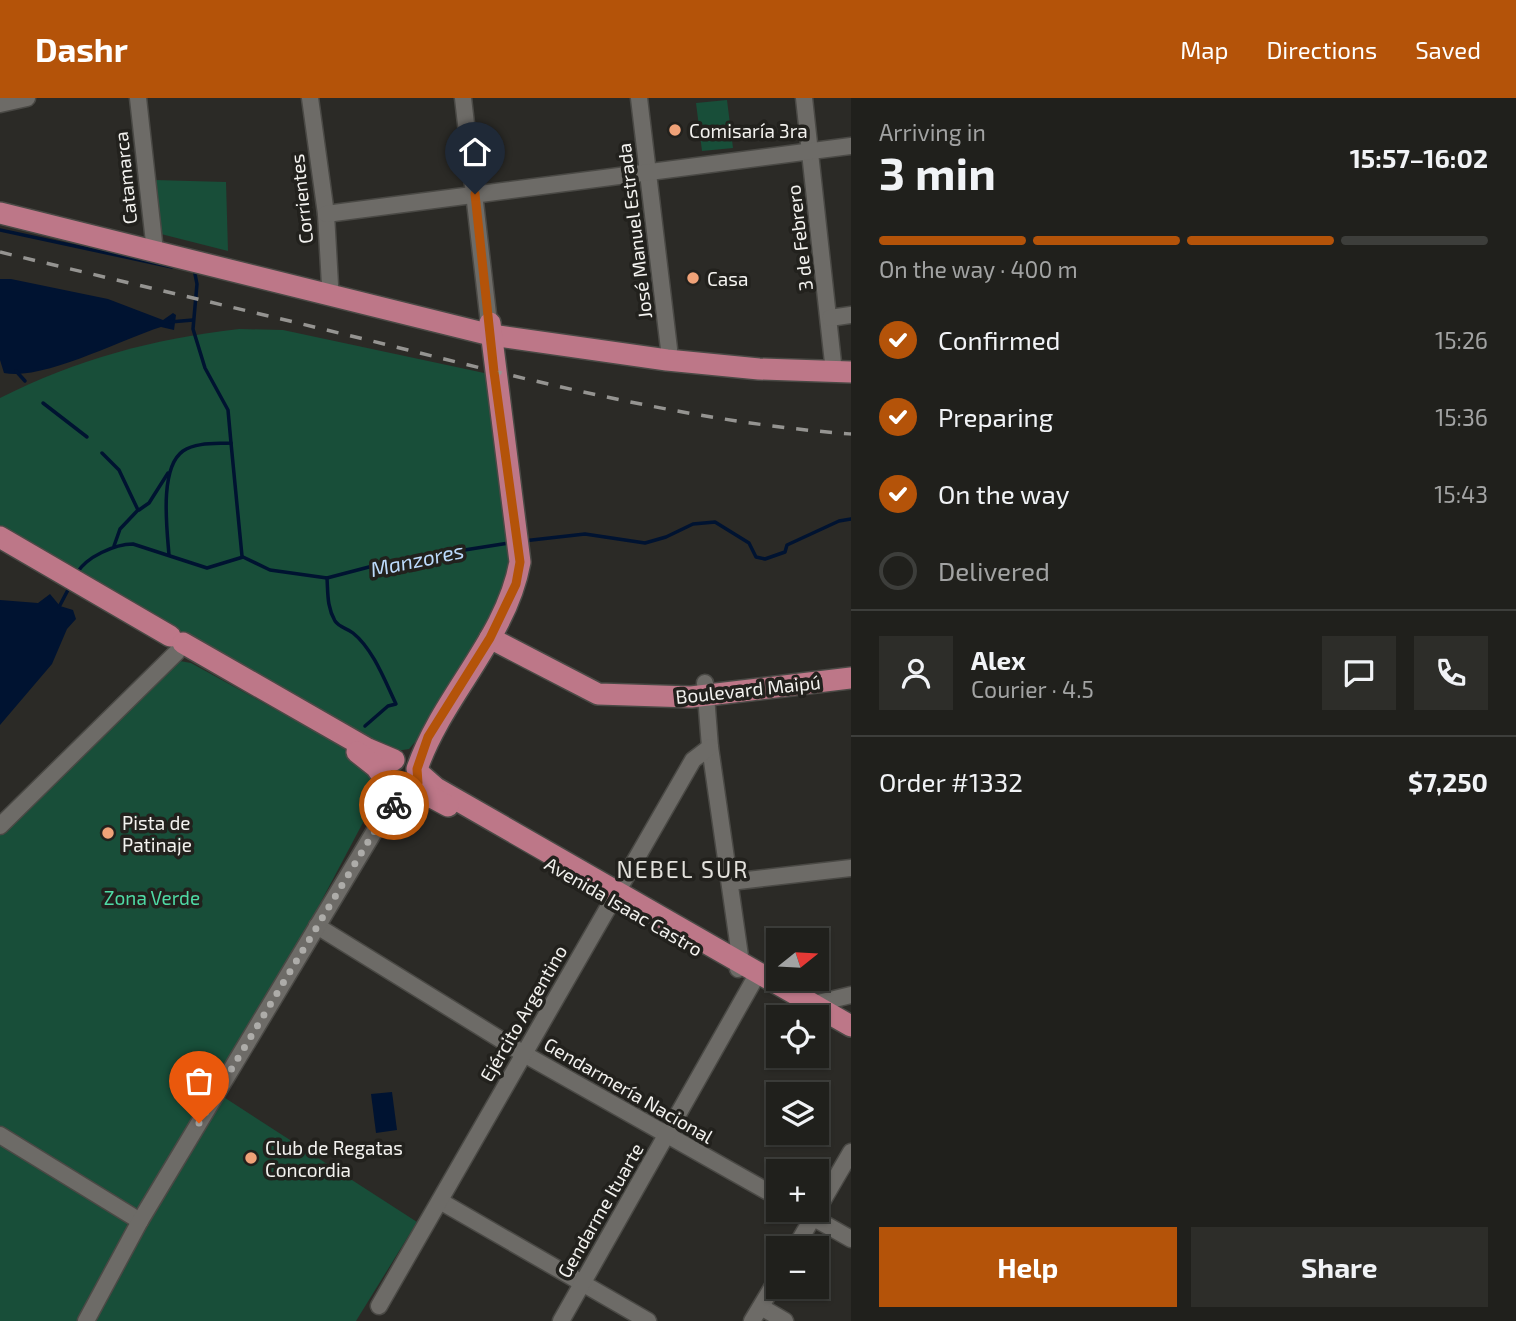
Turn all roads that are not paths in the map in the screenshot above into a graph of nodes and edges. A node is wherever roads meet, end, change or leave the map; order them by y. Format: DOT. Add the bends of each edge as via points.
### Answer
graph roads {
  1 [pos="27,98"];
  2 [pos="138,98"];
  3 [pos="310,98"];
  4 [pos="463,98"];
  5 [pos="639,98"];
  6 [pos="804,98"];
  7 [pos="0,104"];
  8 [pos="851,146"];
  9 [pos="810,151"];
  10 [pos="649,170"];
  11 [pos="475,194"];
  12 [pos="0,203"];
  13 [pos="0,214"];
  14 [pos="326,214"];
  15 [pos="153,247"];
  16 [pos="328,290"];
  17 [pos="851,315"];
  18 [pos="830,318"];
  19 [pos="490,329"];
  20 [pos="668,354"];
  21 [pos="842,367"];
  22 [pos="0,537"];
  23 [pos="0,548"];
  24 [pos="23,556"];
  25 [pos="492,633"];
  26 [pos="173,645"];
  27 [pos="851,665"];
  28 [pos="851,678"];
  29 [pos="705,689"];
  30 [pos="710,747"];
  31 [pos="402,777"];
  32 [pos="0,813"];
  33 [pos="0,826"];
  34 [pos="851,867"];
  35 [pos="730,882"];
  36 [pos="615,896"];
  37 [pos="317,926"];
  38 [pos="748,972"];
  39 [pos="851,995"];
  40 [pos="802,1005"];
  41 [pos="829,1006"];
  42 [pos="829,1018"];
  43 [pos="829,1023"];
  44 [pos="851,1026"];
  45 [pos="851,1039"];
  46 [pos="524,1054"];
  47 [pos="0,1135"];
  48 [pos="666,1136"];
  49 [pos="851,1152"];
  50 [pos="829,1190"];
  51 [pos="766,1192"];
  52 [pos="440,1201"];
  53 [pos="140,1221"];
  54 [pos="822,1222"];
  55 [pos="851,1239"];
  56 [pos="583,1283"];
  57 [pos="766,1297"];
  58 [pos="379,1306"];
  59 [pos="756,1314"];
  60 [pos="86,1321"];
  61 [pos="561,1321"];
  62 [pos="648,1321"];
  63 [pos="785,1321"];
  1 -- 7 [label="street"];
  2 -- 15 [label="street, Catamarca"];
  3 -- 14 [label="street, Corrientes"];
  4 -- 11 [label="street"];
  5 -- 10 [label="street, José Manuel Estrada"];
  6 -- 9 [label="street, 3 de Febrero"];
  8 -- 9 [label="street"];
  9 -- 10 [label="street"];
  9 -- 18 [label="street, 3 de Febrero"];
  10 -- 11 [label="street"];
  10 -- 20 [label="street, José Manuel Estrada"];
  11 -- 14 [label="street"];
  11 -- 19 [label="street"];
  12 -- 15 [label="main road"];
  13 -- 15 [label="main road"];
  14 -- 16 [label="street, Corrientes"];
  15 -- 16 [label="main road"];
  16 -- 19 [label="main road"];
  17 -- 18 [label="street"];
  18 -- 21 [label="street, 3 de Febrero"];
  19 -- 20 [label="main road"];
  19 -- 25 [label="main road" via="520,562 516,584"];
  20 -- 21 [label="main road"];
  22 -- 24 [label="main road, Avenida Isaac Castro"];
  23 -- 24 [label="main road, Avenida Isaac Castro"];
  24 -- 26 [label="main road, Avenida Isaac Castro"];
  25 -- 29 [label="main road, Boulevard Maipú" via="592,680"];
  25 -- 31 [label="main road"];
  26 -- 31 [label="main road, Avenida Isaac Castro"];
  26 -- 32 [label="street"];
  26 -- 33 [label="street"];
  27 -- 29 [label="main road, Boulevard Maipú"];
  28 -- 29 [label="main road, Boulevard Maipú"];
  29 -- 30 [label="street"];
  30 -- 35 [label="street"];
  30 -- 36 [label="street, Ejército Argentino" via="693,760"];
  31 -- 36 [label="main road, Avenida Isaac Castro"];
  31 -- 36 [label="main road, Avenida Isaac Castro" via="436,788"];
  31 -- 37 [label="street"];
  34 -- 35 [label="street"];
  35 -- 38 [label="street"];
  36 -- 38 [label="main road, Avenida Isaac Castro"];
  36 -- 46 [label="street, Ejército Argentino"];
  37 -- 46 [label="street, Gendarmería Nacional"];
  37 -- 53 [label="street"];
  38 -- 40 [label="main road, Avenida Isaac Castro"];
  38 -- 48 [label="street, Gendarme Ituarte"];
  39 -- 41 [label="street"];
  42 -- 44 [label="main road, Avenida Isaac Castro"];
  43 -- 45 [label="main road, Avenida Isaac Castro"];
  46 -- 48 [label="street, Gendarmería Nacional"];
  46 -- 52 [label="street, Ejército Argentino"];
  47 -- 53 [label="street"];
  48 -- 51 [label="street, Gendarmería Nacional"];
  48 -- 56 [label="street, Gendarme Ituarte"];
  49 -- 50 [label="street"];
  52 -- 56 [label="street"];
  52 -- 58 [label="street, Ejército Argentino"];
  53 -- 60 [label="street"];
  54 -- 55 [label="street"];
  56 -- 61 [label="street, Gendarme Ituarte"];
  56 -- 62 [label="street"];
  57 -- 59 [label="street"];
  59 -- 63 [label="street"];
}
